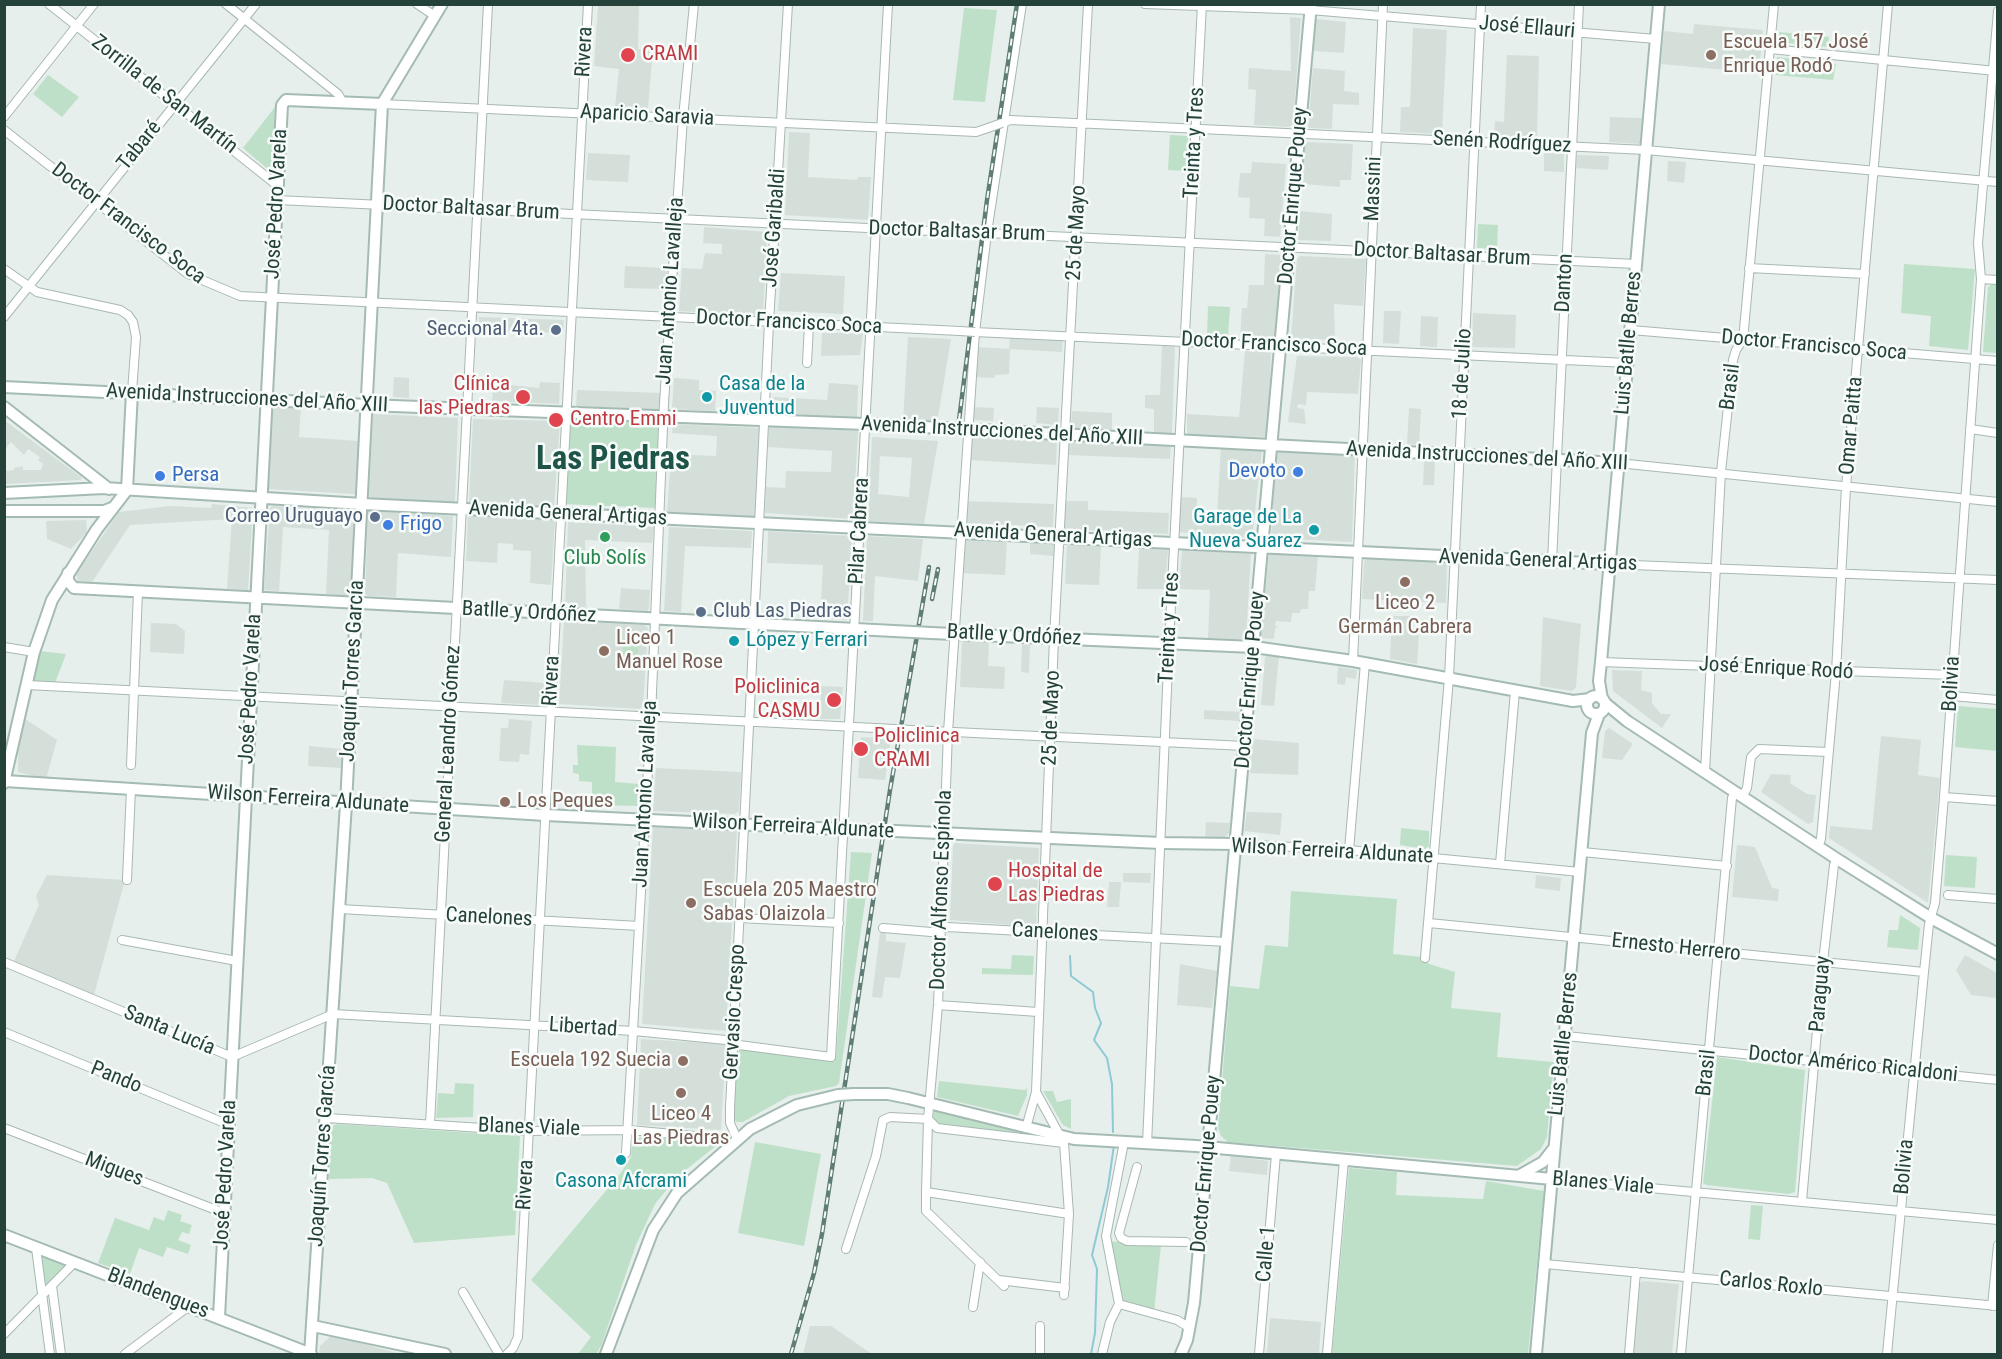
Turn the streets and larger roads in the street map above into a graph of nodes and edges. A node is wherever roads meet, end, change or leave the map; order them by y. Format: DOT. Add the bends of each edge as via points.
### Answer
graph roads {
  1 [pos="50,4"];
  2 [pos="94,4"];
  3 [pos="226,4"];
  4 [pos="256,4"];
  5 [pos="417,4"];
  6 [pos="442,4"];
  7 [pos="488,4"];
  8 [pos="588,4"];
  9 [pos="694,4"];
  10 [pos="788,4"];
  11 [pos="888,4"];
  12 [pos="1022,4"];
  13 [pos="1088,4"];
  14 [pos="1146,4"];
  15 [pos="1383,4"];
  16 [pos="1481,4"];
  17 [pos="1580,4"];
  18 [pos="1659,4"];
  19 [pos="1774,4"];
  20 [pos="1888,4"];
  21 [pos="1202,6"];
  22 [pos="1311,7"];
  23 [pos="1998,11"];
  24 [pos="435,16"];
  25 [pos="1382,16"];
  26 [pos="244,19"];
  27 [pos="1480,24"];
  28 [pos="77,26"];
  29 [pos="1578,32"];
  30 [pos="1656,39"];
  31 [pos="1770,49"];
  32 [pos="1884,61"];
  33 [pos="1995,71"];
  34 [pos="286,100"];
  35 [pos="342,101"];
  36 [pos="175,104"];
  37 [pos="382,104"];
  38 [pos="483,108"];
  39 [pos="582,113"];
  40 [pos="4,117"];
  41 [pos="683,118"];
  42 [pos="781,123"];
  43 [pos="1003,123"];
  44 [pos="1082,124"];
  45 [pos="882,128"];
  46 [pos="1195,128"];
  47 [pos="4,130"];
  48 [pos="1299,132"];
  49 [pos="1376,137"];
  50 [pos="1473,142"];
  51 [pos="1571,146"];
  52 [pos="1646,150"];
  53 [pos="1759,160"];
  54 [pos="1874,170"];
  55 [pos="1983,180"];
  56 [pos="1998,182"];
  57 [pos="278,186"];
  58 [pos="278,200"];
  59 [pos="96,201"];
  60 [pos="377,204"];
  61 [pos="478,209"];
  62 [pos="577,214"];
  63 [pos="676,219"];
  64 [pos="775,224"];
  65 [pos="876,229"];
  66 [pos="987,233"];
  67 [pos="1076,237"];
  68 [pos="1189,242"];
  69 [pos="1290,247"];
  70 [pos="1372,251"];
  71 [pos="1468,256"];
  72 [pos="1567,261"];
  73 [pos="1636,264"];
  74 [pos="1749,268"];
  75 [pos="4,269"];
  76 [pos="1865,274"];
  77 [pos="1981,279"];
  78 [pos="1998,280"];
  79 [pos="28,287"];
  80 [pos="272,299"];
  81 [pos="373,303"];
  82 [pos="472,309"];
  83 [pos="573,313"];
  84 [pos="4,317"];
  85 [pos="671,317"];
  86 [pos="769,323"];
  87 [pos="809,325"];
  88 [pos="871,328"];
  89 [pos="1630,330"];
  90 [pos="975,332"];
  91 [pos="1071,336"];
  92 [pos="1185,340"];
  93 [pos="1743,340"];
  94 [pos="1281,346"];
  95 [pos="1367,349"];
  96 [pos="1858,350"];
  97 [pos="1464,355"];
  98 [pos="1562,359"];
  99 [pos="1976,360"];
  100 [pos="1998,361"];
  101 [pos="807,363"];
  102 [pos="1628,363"];
  103 [pos="4,387"];
  104 [pos="132,393"];
  105 [pos="268,399"];
  106 [pos="367,405"];
  107 [pos="4,407"];
  108 [pos="467,409"];
  109 [pos="566,412"];
  110 [pos="664,416"];
  111 [pos="765,420"];
  112 [pos="865,424"];
  113 [pos="1970,429"];
  114 [pos="967,430"];
  115 [pos="1998,433"];
  116 [pos="1065,437"];
  117 [pos="1179,442"];
  118 [pos="1273,445"];
  119 [pos="1362,450"];
  120 [pos="1460,454"];
  121 [pos="1557,459"];
  122 [pos="1618,463"];
  123 [pos="1721,472"];
  124 [pos="90,473"];
  125 [pos="1846,487"];
  126 [pos="109,489"];
  127 [pos="96,490"];
  128 [pos="127,490"];
  129 [pos="8,493"];
  130 [pos="1965,498"];
  131 [pos="261,499"];
  132 [pos="1998,502"];
  133 [pos="362,504"];
  134 [pos="114,505"];
  135 [pos="462,509"];
  136 [pos="96,510"];
  137 [pos="8,511"];
  138 [pos="561,513"];
  139 [pos="660,519"];
  140 [pos="759,523"];
  141 [pos="860,528"];
  142 [pos="97,529"];
  143 [pos="960,531"];
  144 [pos="1060,537"];
  145 [pos="1174,542"];
  146 [pos="1263,547"];
  147 [pos="1358,552"];
  148 [pos="1454,557"];
  149 [pos="1552,561"];
  150 [pos="1609,564"];
  151 [pos="1715,568"];
  152 [pos="1842,572"];
  153 [pos="68,573"];
  154 [pos="1958,578"];
  155 [pos="1998,580"];
  156 [pos="74,588"];
  157 [pos="57,591"];
  158 [pos="138,591"];
  159 [pos="256,597"];
  160 [pos="357,602"];
  161 [pos="456,609"];
  162 [pos="556,614"];
  163 [pos="655,619"];
  164 [pos="755,623"];
  165 [pos="854,628"];
  166 [pos="955,633"];
  167 [pos="1054,638"];
  168 [pos="1169,644"];
  169 [pos="4,647"];
  170 [pos="1254,647"];
  171 [pos="34,652"];
  172 [pos="1359,662"];
  173 [pos="1600,662"];
  174 [pos="1710,665"];
  175 [pos="1836,672"];
  176 [pos="1952,675"];
  177 [pos="1449,678"];
  178 [pos="27,685"];
  179 [pos="1515,691"];
  180 [pos="135,692"];
  181 [pos="1952,696"];
  182 [pos="251,698"];
  183 [pos="1998,700"];
  184 [pos="351,702"];
  185 [pos="1596,705"];
  186 [pos="450,708"];
  187 [pos="551,713"];
  188 [pos="651,717"];
  189 [pos="750,723"];
  190 [pos="849,728"];
  191 [pos="948,732"];
  192 [pos="1051,737"];
  193 [pos="1166,742"];
  194 [pos="1245,746"];
  195 [pos="1828,752"];
  196 [pos="131,765"];
  197 [pos="1704,772"];
  198 [pos="5,782"];
  199 [pos="132,789"];
  200 [pos="1739,794"];
  201 [pos="244,796"];
  202 [pos="1944,797"];
  203 [pos="1998,801"];
  204 [pos="346,804"];
  205 [pos="445,808"];
  206 [pos="545,815"];
  207 [pos="645,820"];
  208 [pos="745,824"];
  209 [pos="845,829"];
  210 [pos="944,834"];
  211 [pos="1047,836"];
  212 [pos="1161,843"];
  213 [pos="1236,844"];
  214 [pos="1818,847"];
  215 [pos="1349,850"];
  216 [pos="1582,852"];
  217 [pos="1433,858"];
  218 [pos="1837,859"];
  219 [pos="1500,864"];
  220 [pos="1727,866"];
  221 [pos="1580,872"];
  222 [pos="127,880"];
  223 [pos="1948,895"];
  224 [pos="1998,899"];
  225 [pos="340,909"];
  226 [pos="440,916"];
  227 [pos="740,918"];
  228 [pos="1931,918"];
  229 [pos="540,921"];
  230 [pos="1429,923"];
  231 [pos="839,924"];
  232 [pos="639,926"];
  233 [pos="883,928"];
  234 [pos="939,929"];
  235 [pos="1042,932"];
  236 [pos="1574,938"];
  237 [pos="122,939"];
  238 [pos="1156,939"];
  239 [pos="1227,942"];
  240 [pos="1718,953"];
  241 [pos="1998,954"];
  242 [pos="1425,958"];
  243 [pos="237,961"];
  244 [pos="4,962"];
  245 [pos="1823,962"];
  246 [pos="1924,972"];
  247 [pos="938,1005"];
  248 [pos="1038,1012"];
  249 [pos="333,1014"];
  250 [pos="435,1020"];
  251 [pos="535,1024"];
  252 [pos="634,1031"];
  253 [pos="4,1032"];
  254 [pos="1566,1036"];
  255 [pos="733,1043"];
  256 [pos="1710,1050"];
  257 [pos="232,1057"];
  258 [pos="831,1057"];
  259 [pos="1815,1062"];
  260 [pos="1914,1071"];
  261 [pos="1998,1080"];
  262 [pos="1036,1092"];
  263 [pos="931,1104"];
  264 [pos="327,1118"];
  265 [pos="928,1119"];
  266 [pos="227,1124"];
  267 [pos="430,1124"];
  268 [pos="4,1128"];
  269 [pos="1026,1128"];
  270 [pos="629,1130"];
  271 [pos="529,1131"];
  272 [pos="1063,1140"];
  273 [pos="734,1142"];
  274 [pos="1124,1142"];
  275 [pos="1147,1144"];
  276 [pos="1208,1147"];
  277 [pos="1554,1148"];
  278 [pos="626,1153"];
  279 [pos="1275,1154"];
  280 [pos="1344,1160"];
  281 [pos="1137,1167"];
  282 [pos="1515,1177"];
  283 [pos="1552,1179"];
  284 [pos="926,1192"];
  285 [pos="1695,1192"];
  286 [pos="1802,1201"];
  287 [pos="1901,1211"];
  288 [pos="224,1213"];
  289 [pos="1070,1214"];
  290 [pos="1998,1220"];
  291 [pos="4,1235"];
  292 [pos="1186,1242"];
  293 [pos="1998,1245"];
  294 [pos="36,1248"];
  295 [pos="846,1249"];
  296 [pos="980,1262"];
  297 [pos="74,1263"];
  298 [pos="1545,1264"];
  299 [pos="1636,1272"];
  300 [pos="1688,1276"];
  301 [pos="52,1286"];
  302 [pos="463,1292"];
  303 [pos="42,1296"];
  304 [pos="1893,1297"];
  305 [pos="1119,1304"];
  306 [pos="189,1306"];
  307 [pos="1995,1306"];
  308 [pos="973,1307"];
  309 [pos="219,1317"];
  310 [pos="312,1326"];
  311 [pos="1040,1326"];
  312 [pos="1190,1328"];
  313 [pos="4,1334"];
  314 [pos="297,1352"];
  315 [pos="50,1354"];
  316 [pos="61,1354"];
  317 [pos="125,1354"];
  318 [pos="310,1354"];
  319 [pos="445,1354"];
  320 [pos="499,1354"];
  321 [pos="507,1354"];
  322 [pos="606,1354"];
  323 [pos="1040,1354"];
  324 [pos="1102,1354"];
  325 [pos="1182,1354"];
  326 [pos="1259,1354"];
  327 [pos="1327,1354"];
  328 [pos="1536,1354"];
  329 [pos="1629,1354"];
  330 [pos="1682,1354"];
  331 [pos="1887,1354"];
  1 -- 28 [label="street, Zorrilla de San Martín"];
  2 -- 28 [label="street"];
  3 -- 26 [label="street"];
  4 -- 26 [label="street, Tabaré"];
  5 -- 24 [label="street"];
  6 -- 24 [label="street, Joaquín Torres García"];
  7 -- 38 [label="street, General Leandro Gómez"];
  8 -- 39 [label="street, Rivera"];
  9 -- 41 [label="street, Juan Antonio Lavalleja"];
  10 -- 42 [label="street, José Garibaldi"];
  11 -- 45 [label="street, Pilar Cabrera"];
  12 -- 43 [label="street, Doctor Alfonso Espínola"];
  13 -- 44 [label="street, 25 de Mayo"];
  14 -- 21 [label="street, José Ellauri"];
  15 -- 25 [label="street, Massini"];
  16 -- 27 [label="street, 18 de Julio"];
  17 -- 29 [label="street, Danton"];
  18 -- 30 [label="street, Luis Batlle Berres"];
  19 -- 31 [label="street, Brasil"];
  20 -- 32 [label="street, Omar Paitta"];
  21 -- 22 [label="street, José Ellauri"];
  21 -- 46 [label="street, Treinta y Tres"];
  22 -- 25 [label="street, José Ellauri"];
  22 -- 48 [label="street, Doctor Enrique Pouey"];
  23 -- 33 [label="street, Bolivia"];
  24 -- 37 [label="street, Joaquín Torres García"];
  25 -- 27 [label="street, José Ellauri"];
  25 -- 49 [label="street, Massini"];
  26 -- 35 [label="street"];
  26 -- 36 [label="street, Tabaré"];
  27 -- 29 [label="street, José Ellauri"];
  27 -- 50 [label="street, 18 de Julio"];
  28 -- 36 [label="street, Zorrilla de San Martín"];
  28 -- 40 [label="street"];
  29 -- 30 [label="street, José Ellauri"];
  29 -- 51 [label="street, Danton"];
  30 -- 52 [label="street, Luis Batlle Berres"];
  31 -- 32 [label="street"];
  31 -- 53 [label="street, Brasil"];
  32 -- 33 [label="street"];
  32 -- 54 [label="street, Omar Paitta"];
  33 -- 55 [label="street, Bolivia"];
  34 -- 35 [label="street, Aparicio Saravia"];
  34 -- 57 [label="street, José Pedro Varela" via="282,105"];
  35 -- 37 [label="street, Aparicio Saravia"];
  36 -- 57 [label="street, Zorrilla de San Martín"];
  36 -- 59 [label="street, Tabaré"];
  37 -- 38 [label="street, Aparicio Saravia"];
  37 -- 60 [label="street, Joaquín Torres García"];
  38 -- 39 [label="street, Aparicio Saravia"];
  38 -- 61 [label="street, General Leandro Gómez"];
  39 -- 41 [label="street, Aparicio Saravia"];
  39 -- 62 [label="street, Rivera"];
  41 -- 42 [label="street, Aparicio Saravia"];
  41 -- 63 [label="street, Juan Antonio Lavalleja"];
  42 -- 45 [label="street, Aparicio Saravia"];
  42 -- 64 [label="street, José Garibaldi"];
  43 -- 44 [label="street, Senén Rodríguez"];
  43 -- 45 [label="street, Aparicio Saravia, bridge" via="976,132"];
  43 -- 66 [label="street, Doctor Alfonso Espínola"];
  44 -- 46 [label="street, Senén Rodríguez"];
  44 -- 67 [label="street, 25 de Mayo"];
  45 -- 65 [label="street, Pilar Cabrera"];
  46 -- 48 [label="street, Senén Rodríguez"];
  46 -- 68 [label="street, Treinta y Tres"];
  47 -- 59 [label="street, Doctor Francisco Soca"];
  48 -- 49 [label="street, Senén Rodríguez"];
  48 -- 69 [label="street, Doctor Enrique Pouey"];
  49 -- 50 [label="street, Senén Rodríguez"];
  49 -- 70 [label="street, Massini"];
  50 -- 51 [label="street, Senén Rodríguez"];
  50 -- 71 [label="street, 18 de Julio"];
  51 -- 52 [label="street, Senén Rodríguez"];
  51 -- 72 [label="street, Danton"];
  52 -- 53 [label="street, Senén Rodríguez"];
  52 -- 73 [label="street, Luis Batlle Berres"];
  53 -- 54 [label="street, Senén Rodríguez"];
  53 -- 74 [label="street, Brasil"];
  54 -- 55 [label="street, Senén Rodríguez"];
  54 -- 76 [label="street, Omar Paitta"];
  55 -- 56 [label="street, Senén Rodríguez"];
  55 -- 77 [label="street, Bolivia" via="1978,243"];
  57 -- 58 [label="street, José Pedro Varela"];
  58 -- 60 [label="street, Doctor Baltasar Brum"];
  58 -- 80 [label="street, José Pedro Varela"];
  59 -- 79 [label="street, Tabaré"];
  59 -- 80 [label="street, Doctor Francisco Soca" via="202,282 240,296"];
  60 -- 61 [label="street, Doctor Baltasar Brum"];
  60 -- 81 [label="street, Joaquín Torres García"];
  61 -- 62 [label="street, Doctor Baltasar Brum"];
  61 -- 82 [label="street, General Leandro Gómez"];
  62 -- 63 [label="street, Doctor Baltasar Brum"];
  62 -- 83 [label="street, Rivera"];
  63 -- 64 [label="street, Doctor Baltasar Brum"];
  63 -- 85 [label="street, Juan Antonio Lavalleja"];
  64 -- 65 [label="street, Doctor Baltasar Brum"];
  64 -- 86 [label="street, José Garibaldi"];
  65 -- 66 [label="street, Doctor Baltasar Brum, bridge"];
  65 -- 88 [label="street, Pilar Cabrera"];
  66 -- 67 [label="street, Doctor Baltasar Brum"];
  66 -- 90 [label="street, Doctor Alfonso Espínola"];
  67 -- 68 [label="street, Doctor Baltasar Brum"];
  67 -- 91 [label="street, 25 de Mayo"];
  68 -- 69 [label="street, Doctor Baltasar Brum"];
  68 -- 92 [label="street, Treinta y Tres"];
  69 -- 70 [label="street, Doctor Baltasar Brum"];
  69 -- 94 [label="street, Doctor Enrique Pouey"];
  70 -- 71 [label="street, Doctor Baltasar Brum"];
  70 -- 95 [label="street, Massini"];
  71 -- 72 [label="street, Doctor Baltasar Brum"];
  71 -- 97 [label="street, 18 de Julio"];
  72 -- 73 [label="street, Doctor Baltasar Brum"];
  72 -- 98 [label="street, Danton"];
  73 -- 89 [label="street, Luis Batlle Berres"];
  74 -- 76 [label="street"];
  74 -- 93 [label="street, Brasil"];
  75 -- 79 [label="street"];
  76 -- 96 [label="street, Omar Paitta"];
  77 -- 78 [label="street"];
  77 -- 99 [label="street, Bolivia"];
  79 -- 84 [label="street, Tabaré"];
  79 -- 104 [label="street" via="128,315 136,337"];
  80 -- 81 [label="street, Doctor Francisco Soca"];
  80 -- 105 [label="street, José Pedro Varela"];
  81 -- 82 [label="street, Doctor Francisco Soca"];
  81 -- 106 [label="street, Joaquín Torres García"];
  82 -- 83 [label="street, Doctor Francisco Soca"];
  82 -- 108 [label="street, General Leandro Gómez"];
  83 -- 85 [label="street, Doctor Francisco Soca"];
  83 -- 109 [label="street, Rivera"];
  85 -- 86 [label="street, Doctor Francisco Soca"];
  85 -- 110 [label="street, Juan Antonio Lavalleja"];
  86 -- 87 [label="street, Doctor Francisco Soca"];
  86 -- 111 [label="street, José Garibaldi"];
  87 -- 88 [label="street, Doctor Francisco Soca"];
  87 -- 101 [label="street"];
  88 -- 90 [label="street, Doctor Francisco Soca, bridge"];
  88 -- 112 [label="street, Pilar Cabrera"];
  89 -- 93 [label="street, Doctor Francisco Soca"];
  89 -- 102 [label="street, Luis Batlle Berres"];
  90 -- 91 [label="street, Doctor Francisco Soca"];
  90 -- 114 [label="street, Doctor Alfonso Espínola"];
  91 -- 92 [label="street, Doctor Francisco Soca"];
  91 -- 116 [label="street, 25 de Mayo"];
  92 -- 94 [label="street, Doctor Francisco Soca"];
  92 -- 117 [label="street, Treinta y Tres"];
  93 -- 96 [label="street, Doctor Francisco Soca"];
  93 -- 123 [label="street, Brasil" via="1733,360"];
  94 -- 95 [label="street, Doctor Francisco Soca"];
  94 -- 118 [label="street, Doctor Enrique Pouey"];
  95 -- 97 [label="street, Doctor Francisco Soca"];
  95 -- 119 [label="street, Massini"];
  96 -- 99 [label="street, Doctor Francisco Soca"];
  96 -- 125 [label="street, Omar Paitta"];
  97 -- 98 [label="street, Doctor Francisco Soca"];
  97 -- 120 [label="street, 18 de Julio"];
  98 -- 102 [label="street, Doctor Francisco Soca"];
  98 -- 121 [label="street, Danton"];
  99 -- 100 [label="street, Doctor Francisco Soca"];
  99 -- 113 [label="street, Bolivia"];
  102 -- 122 [label="street, Luis Batlle Berres"];
  103 -- 104 [label="street, Avenida Instrucciones del Año XIII"];
  104 -- 105 [label="street, Avenida Instrucciones del Año XIII"];
  104 -- 128 [label="street"];
  105 -- 106 [label="street, Avenida Instrucciones del Año XIII"];
  105 -- 131 [label="street, José Pedro Varela"];
  106 -- 108 [label="street, Avenida Instrucciones del Año XIII"];
  106 -- 133 [label="street, Joaquín Torres García"];
  107 -- 124 [label="street"];
  108 -- 109 [label="street, Avenida Instrucciones del Año XIII"];
  108 -- 135 [label="street, General Leandro Gómez"];
  109 -- 110 [label="street, Avenida Instrucciones del Año XIII"];
  109 -- 138 [label="street, Rivera"];
  110 -- 111 [label="street, Avenida Instrucciones del Año XIII"];
  110 -- 139 [label="street, Juan Antonio Lavalleja"];
  111 -- 112 [label="street, Avenida Instrucciones del Año XIII"];
  111 -- 140 [label="street, José Garibaldi"];
  112 -- 114 [label="street, Avenida Instrucciones del Año XIII"];
  112 -- 141 [label="street, Pilar Cabrera"];
  113 -- 115 [label="street"];
  113 -- 130 [label="street, Bolivia"];
  114 -- 116 [label="street, Avenida Instrucciones del Año XIII"];
  114 -- 143 [label="street, Doctor Alfonso Espínola"];
  116 -- 117 [label="street, Avenida Instrucciones del Año XIII"];
  116 -- 144 [label="street, 25 de Mayo"];
  117 -- 118 [label="street, Avenida Instrucciones del Año XIII"];
  117 -- 145 [label="street, Treinta y Tres"];
  118 -- 119 [label="street, Avenida Instrucciones del Año XIII"];
  118 -- 146 [label="street, Doctor Enrique Pouey"];
  119 -- 120 [label="street, Avenida Instrucciones del Año XIII"];
  119 -- 147 [label="street, Massini"];
  120 -- 121 [label="street, Avenida Instrucciones del Año XIII"];
  120 -- 148 [label="street, 18 de Julio"];
  121 -- 122 [label="street, Avenida Instrucciones del Año XIII"];
  121 -- 149 [label="street, Danton"];
  122 -- 123 [label="street, Avenida Instrucciones del Año XIII"];
  122 -- 150 [label="street, Luis Batlle Berres"];
  123 -- 125 [label="street, Avenida Instrucciones del Año XIII"];
  123 -- 151 [label="street, Brasil"];
  124 -- 126 [label="street"];
  124 -- 127 [label="street"];
  125 -- 130 [label="street, Avenida Instrucciones del Año XIII"];
  125 -- 152 [label="street, Omar Paitta"];
  126 -- 127 [label="street"];
  126 -- 128 [label="street, Avenida General Artigas"];
  126 -- 134 [label="street" via="115,497"];
  127 -- 129 [label="street"];
  127 -- 136 [label="street" via="92,497"];
  128 -- 131 [label="street, Avenida General Artigas"];
  128 -- 134 [label="street"];
  129 -- 137 [label="street"];
  130 -- 132 [label="street, Avenida Instrucciones del Año XIII"];
  130 -- 154 [label="street, Bolivia"];
  131 -- 133 [label="street, Avenida General Artigas"];
  131 -- 159 [label="street, José Pedro Varela"];
  133 -- 135 [label="street, Avenida General Artigas"];
  133 -- 160 [label="street, Joaquín Torres García"];
  134 -- 136 [label="street" via="108,510"];
  134 -- 142 [label="street"];
  135 -- 138 [label="street, Avenida General Artigas"];
  135 -- 161 [label="street, General Leandro Gómez"];
  136 -- 137 [label="street"];
  136 -- 142 [label="street"];
  138 -- 139 [label="street, Avenida General Artigas"];
  138 -- 162 [label="street, Rivera"];
  139 -- 140 [label="street, Avenida General Artigas"];
  139 -- 163 [label="street, Juan Antonio Lavalleja"];
  140 -- 141 [label="street, Avenida General Artigas"];
  140 -- 164 [label="street, Gervasio Crespo"];
  141 -- 143 [label="street, Avenida General Artigas"];
  141 -- 165 [label="street, Pilar Cabrera"];
  142 -- 153 [label="street"];
  143 -- 144 [label="street, Avenida General Artigas"];
  143 -- 166 [label="street, Doctor Alfonso Espínola"];
  144 -- 145 [label="street, Avenida General Artigas"];
  144 -- 167 [label="street, 25 de Mayo"];
  145 -- 146 [label="street, Avenida General Artigas"];
  145 -- 168 [label="street, Treinta y Tres"];
  146 -- 147 [label="street, Avenida General Artigas"];
  146 -- 170 [label="street, Doctor Enrique Pouey"];
  147 -- 148 [label="street, Avenida General Artigas"];
  147 -- 172 [label="street, Massini"];
  148 -- 149 [label="street, Avenida General Artigas"];
  148 -- 177 [label="street, 18 de Julio"];
  149 -- 150 [label="street, Avenida General Artigas"];
  150 -- 151 [label="street, Avenida General Artigas"];
  150 -- 173 [label="street, Luis Batlle Berres"];
  151 -- 152 [label="street, Avenida General Artigas"];
  151 -- 174 [label="street, Brasil"];
  152 -- 154 [label="street, Avenida General Artigas"];
  152 -- 175 [label="street, Omar Paitta"];
  153 -- 156 [label="street"];
  153 -- 157 [label="street"];
  154 -- 155 [label="street, Avenida General Artigas"];
  154 -- 176 [label="street, Bolivia"];
  156 -- 157 [label="street, Batlle y Ordóñez"];
  156 -- 158 [label="street, Batlle y Ordóñez"];
  157 -- 171 [label="street"];
  158 -- 159 [label="street, Batlle y Ordóñez"];
  158 -- 180 [label="street"];
  159 -- 160 [label="street, Batlle y Ordóñez"];
  159 -- 182 [label="street, José Pedro Varela"];
  160 -- 161 [label="street, Batlle y Ordóñez"];
  160 -- 184 [label="street, Joaquín Torres García"];
  161 -- 162 [label="street, Batlle y Ordóñez"];
  161 -- 186 [label="street, General Leandro Gómez"];
  162 -- 163 [label="street, Batlle y Ordóñez"];
  162 -- 187 [label="street, Rivera"];
  163 -- 164 [label="street, Batlle y Ordóñez"];
  163 -- 188 [label="street, Juan Antonio Lavalleja"];
  164 -- 165 [label="street, Batlle y Ordóñez"];
  164 -- 189 [label="street, Gervasio Crespo"];
  165 -- 166 [label="street, Batlle y Ordóñez, bridge"];
  165 -- 190 [label="street, Pilar Cabrera"];
  166 -- 167 [label="street, Batlle y Ordóñez"];
  166 -- 191 [label="street, Doctor Alfonso Espínola"];
  167 -- 168 [label="street, Batlle y Ordóñez"];
  167 -- 192 [label="street, 25 de Mayo"];
  168 -- 170 [label="street, Batlle y Ordóñez"];
  168 -- 193 [label="street, Treinta y Tres"];
  169 -- 171 [label="street"];
  170 -- 172 [label="street, Batlle y Ordóñez"];
  170 -- 194 [label="street, Doctor Enrique Pouey"];
  171 -- 178 [label="street"];
  172 -- 177 [label="street, Batlle y Ordóñez"];
  172 -- 215 [label="street, Massini"];
  173 -- 174 [label="street, José Enrique Rodó"];
  173 -- 185 [label="street, Luis Batlle Berres"];
  174 -- 175 [label="street, José Enrique Rodó"];
  174 -- 197 [label="street, Brasil"];
  175 -- 176 [label="street, José Enrique Rodó"];
  175 -- 195 [label="street, Omar Paitta"];
  176 -- 181 [label="street, Bolivia"];
  177 -- 179 [label="street, Batlle y Ordóñez"];
  177 -- 217 [label="street, 18 de Julio"];
  178 -- 180 [label="street"];
  178 -- 198 [label="street"];
  179 -- 185 [label="street, Batlle y Ordóñez"];
  179 -- 219 [label="street"];
  180 -- 182 [label="street"];
  180 -- 196 [label="street"];
  181 -- 183 [label="street"];
  181 -- 202 [label="street, Bolivia"];
  182 -- 184 [label="street"];
  182 -- 201 [label="street, José Pedro Varela"];
  184 -- 186 [label="street"];
  184 -- 204 [label="street, Joaquín Torres García"];
  185 -- 197 [label="street"];
  185 -- 216 [label="street, Luis Batlle Berres"];
  186 -- 187 [label="street"];
  186 -- 205 [label="street, General Leandro Gómez"];
  187 -- 188 [label="street"];
  187 -- 206 [label="street, Rivera"];
  188 -- 189 [label="street"];
  188 -- 207 [label="street, Juan Antonio Lavalleja"];
  189 -- 190 [label="street"];
  189 -- 208 [label="street, Gervasio Crespo"];
  190 -- 191 [label="street, bridge"];
  190 -- 209 [label="street, Pilar Cabrera"];
  191 -- 192 [label="street"];
  191 -- 210 [label="street, Doctor Alfonso Espínola"];
  192 -- 193 [label="street"];
  192 -- 211 [label="street, 25 de Mayo"];
  193 -- 194 [label="street"];
  193 -- 212 [label="street, Treinta y Tres"];
  194 -- 213 [label="street, Doctor Enrique Pouey"];
  195 -- 200 [label="street, Brasil" via="1759,749 1751,757 1747,788"];
  195 -- 214 [label="street, Omar Paitta"];
  197 -- 200 [label="street"];
  198 -- 199 [label="street, Wilson Ferreira Aldunate"];
  199 -- 201 [label="street, Wilson Ferreira Aldunate"];
  199 -- 222 [label="street"];
  200 -- 214 [label="street"];
  200 -- 220 [label="street, Brasil" via="1732,798"];
  201 -- 204 [label="street, Wilson Ferreira Aldunate"];
  201 -- 243 [label="street, José Pedro Varela"];
  202 -- 203 [label="street"];
  202 -- 228 [label="street, Bolivia"];
  204 -- 205 [label="street, Wilson Ferreira Aldunate"];
  204 -- 225 [label="street, Joaquín Torres García"];
  205 -- 206 [label="street, Wilson Ferreira Aldunate"];
  205 -- 226 [label="street, General Leandro Gómez"];
  206 -- 207 [label="street, Wilson Ferreira Aldunate"];
  206 -- 229 [label="street, Rivera"];
  207 -- 208 [label="street, Wilson Ferreira Aldunate"];
  207 -- 232 [label="street, Juan Antonio Lavalleja"];
  208 -- 209 [label="street, Wilson Ferreira Aldunate"];
  208 -- 227 [label="street, Gervasio Crespo"];
  209 -- 210 [label="street, Wilson Ferreira Aldunate, bridge"];
  209 -- 231 [label="street, Pilar Cabrera"];
  210 -- 211 [label="street, Wilson Ferreira Aldunate"];
  210 -- 234 [label="street, Doctor Alfonso Espínola"];
  211 -- 212 [label="street, Wilson Ferreira Aldunate"];
  211 -- 235 [label="street, 25 de Mayo"];
  212 -- 213 [label="street, Wilson Ferreira Aldunate"];
  212 -- 238 [label="street, Treinta y Tres"];
  213 -- 215 [label="street, Wilson Ferreira Aldunate"];
  213 -- 239 [label="street, Doctor Enrique Pouey"];
  214 -- 218 [label="street"];
  215 -- 217 [label="street, Wilson Ferreira Aldunate"];
  216 -- 220 [label="street"];
  216 -- 221 [label="street, Luis Batlle Berres"];
  217 -- 219 [label="street, Wilson Ferreira Aldunate"];
  217 -- 230 [label="street, 18 de Julio"];
  218 -- 228 [label="street"];
  218 -- 245 [label="street, Paraguay"];
  219 -- 221 [label="street, Wilson Ferreira Aldunate"];
  220 -- 240 [label="street, Brasil"];
  221 -- 236 [label="street, Luis Batlle Berres"];
  223 -- 224 [label="street"];
  225 -- 226 [label="street, Canelones"];
  225 -- 249 [label="street, Joaquín Torres García"];
  226 -- 229 [label="street, Canelones"];
  226 -- 250 [label="street, General Leandro Gómez"];
  227 -- 231 [label="street"];
  227 -- 255 [label="street, Gervasio Crespo"];
  228 -- 241 [label="street"];
  228 -- 246 [label="street, Bolivia"];
  229 -- 232 [label="street, Canelones"];
  229 -- 251 [label="street, Rivera"];
  230 -- 236 [label="street, Ernesto Herrero"];
  230 -- 242 [label="street, 18 de Julio"];
  231 -- 258 [label="street, Pilar Cabrera"];
  232 -- 252 [label="street, Juan Antonio Lavalleja"];
  233 -- 234 [label="street, Canelones" via="931,932"];
  234 -- 235 [label="street, Canelones"];
  234 -- 247 [label="street, Doctor Alfonso Espínola"];
  235 -- 238 [label="street, Canelones"];
  235 -- 248 [label="street, 25 de Mayo"];
  236 -- 240 [label="street, Ernesto Herrero"];
  236 -- 254 [label="street, Luis Batlle Berres"];
  237 -- 243 [label="street"];
  238 -- 239 [label="street, Canelones"];
  238 -- 275 [label="street, Treinta y Tres"];
  239 -- 276 [label="street, Doctor Enrique Pouey"];
  240 -- 245 [label="street, Ernesto Herrero"];
  240 -- 256 [label="street, Brasil"];
  243 -- 257 [label="street, José Pedro Varela"];
  244 -- 257 [label="street, Santa Lucía"];
  245 -- 246 [label="street, Ernesto Herrero"];
  245 -- 259 [label="street, Paraguay"];
  246 -- 260 [label="street, Bolivia"];
  247 -- 248 [label="street"];
  247 -- 263 [label="street, Doctor Alfonso Espínola"];
  248 -- 262 [label="street, 25 de Mayo"];
  249 -- 250 [label="street, Libertad"];
  249 -- 257 [label="street, Santa Lucía"];
  249 -- 264 [label="street, Joaquín Torres García"];
  250 -- 251 [label="street, Libertad"];
  250 -- 267 [label="street, General Leandro Gómez"];
  251 -- 252 [label="street, Libertad"];
  251 -- 271 [label="street, Rivera"];
  252 -- 255 [label="street, Libertad"];
  252 -- 270 [label="street, Juan Antonio Lavalleja"];
  253 -- 266 [label="street, Pando"];
  254 -- 256 [label="street, Doctor Américo Ricaldoni"];
  254 -- 277 [label="street, Luis Batlle Berres"];
  255 -- 258 [label="street, Libertad"];
  255 -- 273 [label="street, Gervasio Crespo" via="730,1123"];
  256 -- 259 [label="street, Doctor Américo Ricaldoni"];
  256 -- 285 [label="street, Brasil"];
  257 -- 266 [label="street, José Pedro Varela"];
  259 -- 260 [label="street, Doctor Américo Ricaldoni"];
  259 -- 286 [label="street, Paraguay"];
  260 -- 261 [label="street, Doctor Américo Ricaldoni"];
  260 -- 287 [label="street, Bolivia"];
  262 -- 269 [label="street, 25 de Mayo"];
  262 -- 272 [label="street"];
  263 -- 265 [label="street, Doctor Alfonso Espínola"];
  263 -- 269 [label="street, Blanes Viale"];
  263 -- 273 [label="street, Blanes Viale, bridge" via="888,1094 810,1100 750,1129"];
  264 -- 267 [label="street, Blanes Viale"];
  264 -- 310 [label="street, Joaquín Torres García"];
  265 -- 272 [label="street" via="937,1128"];
  265 -- 284 [label="street, Doctor Alfonso Espínola"];
  265 -- 295 [label="street" via="883,1120 876,1156"];
  266 -- 288 [label="street, José Pedro Varela"];
  267 -- 271 [label="street, Blanes Viale"];
  268 -- 288 [label="street, Migues"];
  269 -- 272 [label="street, Blanes Viale"];
  270 -- 271 [label="street, Blanes Viale"];
  270 -- 273 [label="street, Blanes Viale"];
  270 -- 278 [label="street, Juan Antonio Lavalleja"];
  271 -- 321 [label="street, Rivera" via="518,1338"];
  272 -- 274 [label="street, Blanes Viale"];
  272 -- 289 [label="street"];
  273 -- 322 [label="street, Blanes Viale" via="685,1184 659,1219"];
  274 -- 275 [label="street, Blanes Viale"];
  274 -- 305 [label="street" via="1106,1236"];
  275 -- 276 [label="street, Blanes Viale"];
  276 -- 279 [label="street, Blanes Viale"];
  276 -- 312 [label="street, Doctor Enrique Pouey"];
  277 -- 282 [label="street" via="1537,1167"];
  277 -- 283 [label="street, Luis Batlle Berres"];
  279 -- 280 [label="street, Blanes Viale"];
  279 -- 326 [label="street, Calle 1"];
  280 -- 282 [label="street, Blanes Viale"];
  280 -- 327 [label="street"];
  281 -- 292 [label="street" via="1119,1233 1121,1238"];
  282 -- 283 [label="street, Blanes Viale"];
  283 -- 285 [label="street, Blanes Viale"];
  283 -- 298 [label="street, Luis Batlle Berres"];
  284 -- 289 [label="street"];
  284 -- 296 [label="street, Doctor Alfonso Espínola" via="926,1211"];
  285 -- 286 [label="street, Blanes Viale"];
  285 -- 300 [label="street, Brasil"];
  286 -- 287 [label="street, Blanes Viale"];
  287 -- 290 [label="street, Blanes Viale"];
  287 -- 304 [label="street, Bolivia"];
  288 -- 309 [label="street, José Pedro Varela"];
  289 -- 296 [label="street, Doctor Alfonso Espínola" via="1064,1292 1001,1283"];
  291 -- 294 [label="street, Blandengues"];
  293 -- 307 [label="street"];
  294 -- 297 [label="street, Blandengues"];
  294 -- 303 [label="street"];
  296 -- 308 [label="street"];
  297 -- 301 [label="street"];
  297 -- 306 [label="street, Blandengues"];
  298 -- 299 [label="street, Carlos Roxlo"];
  298 -- 328 [label="street, Luis Batlle Berres"];
  299 -- 300 [label="street, Carlos Roxlo"];
  299 -- 329 [label="street"];
  300 -- 304 [label="street, Carlos Roxlo"];
  300 -- 330 [label="street, Brasil"];
  301 -- 303 [label="street"];
  301 -- 316 [label="street"];
  302 -- 320 [label="street"];
  303 -- 313 [label="street"];
  303 -- 315 [label="street"];
  304 -- 307 [label="street, Carlos Roxlo"];
  304 -- 331 [label="street, Bolivia"];
  305 -- 312 [label="street" via="1177,1320"];
  305 -- 324 [label="street"];
  306 -- 309 [label="street, Blandengues"];
  306 -- 317 [label="street"];
  309 -- 314 [label="street, Blandengues"];
  310 -- 318 [label="street, Joaquín Torres García"];
  310 -- 319 [label="street"];
  311 -- 323 [label="street"];
  312 -- 325 [label="street, Doctor Enrique Pouey"];
  314 -- 318 [label="street, Blandengues"];
}
